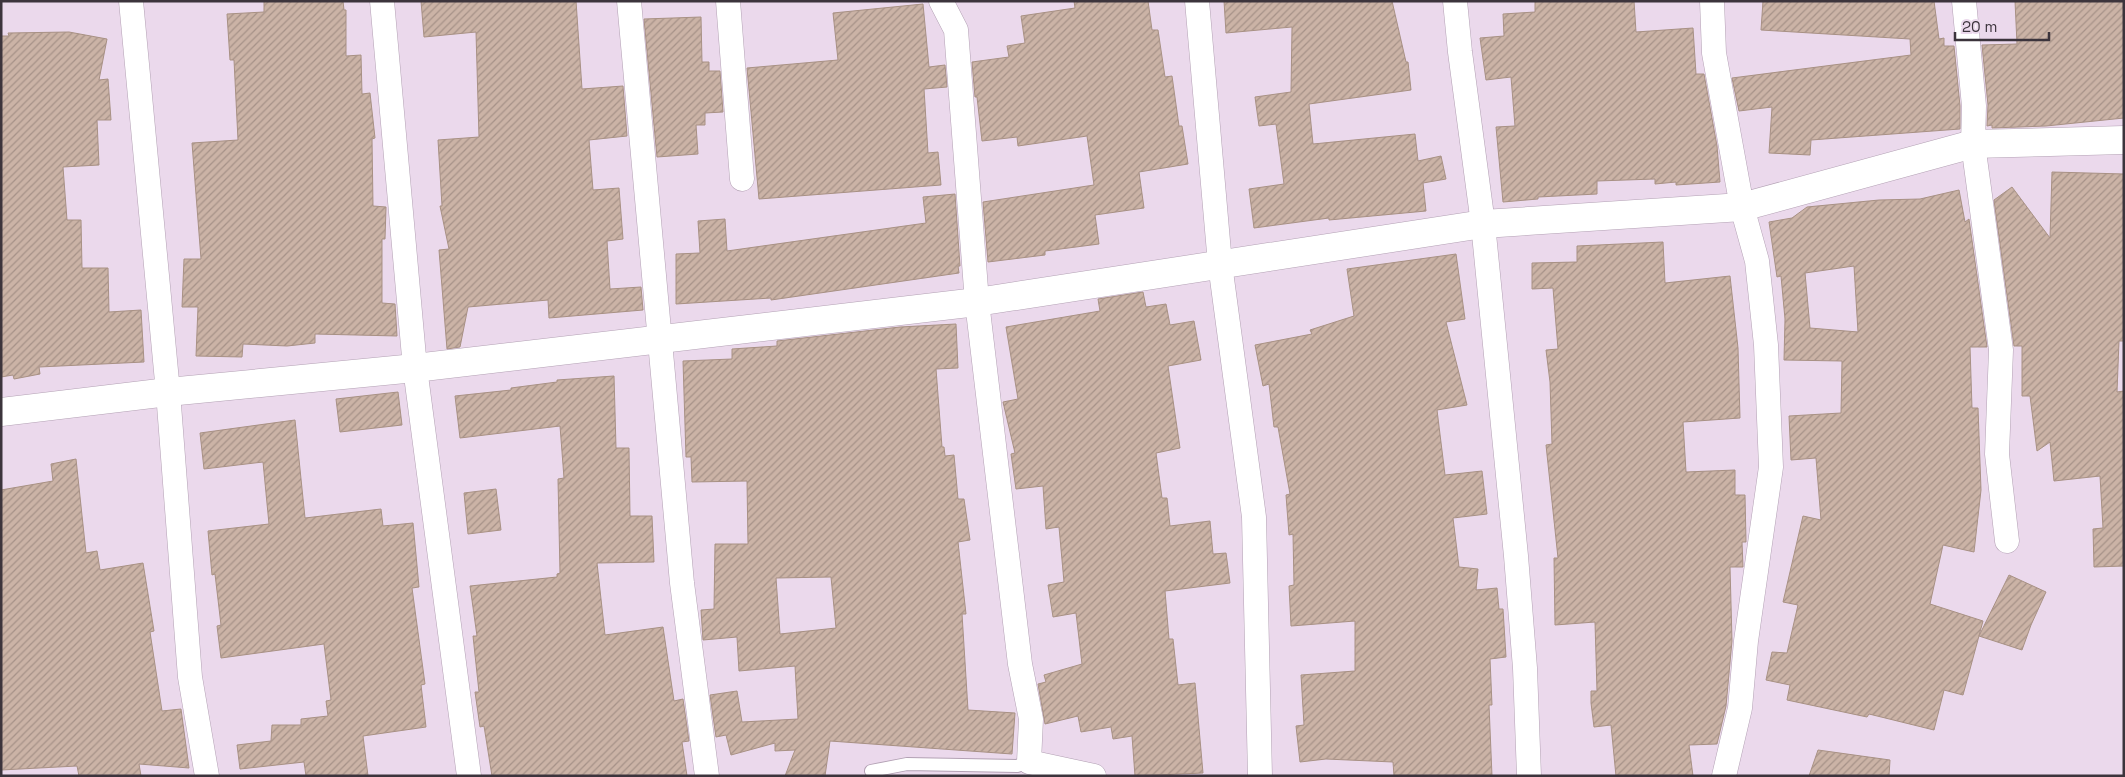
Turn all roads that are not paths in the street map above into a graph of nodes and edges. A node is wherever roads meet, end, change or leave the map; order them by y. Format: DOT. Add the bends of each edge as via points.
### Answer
graph roads {
  1 [pos="131,1"];
  2 [pos="382,1"];
  3 [pos="629,1"];
  4 [pos="728,1"];
  5 [pos="941,1"];
  6 [pos="1197,1"];
  7 [pos="1455,1"];
  8 [pos="1712,1"];
  9 [pos="1964,1"];
  10 [pos="2124,140"];
  11 [pos="1973,144"];
  12 [pos="742,179"];
  13 [pos="1742,207"];
  14 [pos="1482,224"];
  15 [pos="1220,264"];
  16 [pos="978,302"];
  17 [pos="658,339"];
  18 [pos="416,368"];
  19 [pos="168,392"];
  20 [pos="1,412"];
  21 [pos="2007,541"];
  22 [pos="1029,762"];
  23 [pos="872,771"];
  24 [pos="207,776"];
  25 [pos="469,776"];
  26 [pos="707,776"];
  27 [pos="1094,776"];
  28 [pos="1260,776"];
  29 [pos="1529,776"];
  30 [pos="1724,776"];
  1 -- 19 [label="street"];
  2 -- 18 [label="street"];
  3 -- 17 [label="street"];
  4 -- 12 [label="street"];
  5 -- 16 [label="street" via="956,30"];
  6 -- 15 [label="street"];
  7 -- 14 [label="street"];
  8 -- 13 [label="street" via="1714,53"];
  9 -- 11 [label="street" via="1974,106"];
  10 -- 11 [label="street"];
  11 -- 13 [label="street"];
  11 -- 21 [label="street" via="2001,350 1996,454"];
  13 -- 14 [label="street"];
  13 -- 30 [label="street" via="1757,260 1766,344 1771,467 1746,641 1740,708"];
  14 -- 15 [label="street"];
  14 -- 29 [label="street" via="1525,668"];
  15 -- 16 [label="street"];
  15 -- 28 [label="street" via="1254,517"];
  16 -- 17 [label="street"];
  16 -- 22 [label="street" via="1020,664 1032,719"];
  17 -- 18 [label="street"];
  17 -- 26 [label="street" via="682,583"];
  18 -- 19 [label="street"];
  18 -- 25 [label="street"];
  19 -- 20 [label="street"];
  19 -- 24 [label="street" via="190,677"];
  22 -- 23 [label="lane" via="1017,766 907,764"];
  22 -- 27 [label="street"];
}
